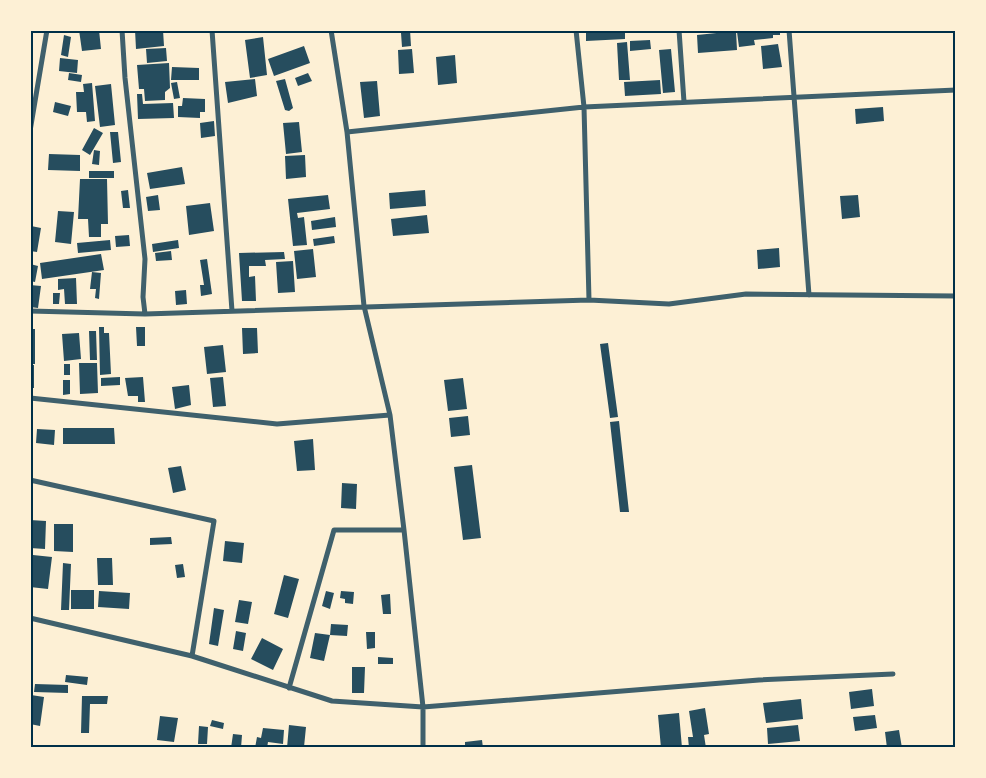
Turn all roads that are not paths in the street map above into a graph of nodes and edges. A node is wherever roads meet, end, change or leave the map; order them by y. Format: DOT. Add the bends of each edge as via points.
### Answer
graph roads {
  1 [pos="47,30"];
  2 [pos="122,30"];
  3 [pos="212,30"];
  4 [pos="331,30"];
  5 [pos="576,30"];
  6 [pos="679,30"];
  7 [pos="789,30"];
  8 [pos="956,90"];
  9 [pos="794,97"];
  10 [pos="684,102"];
  11 [pos="584,107"];
  12 [pos="30,131"];
  13 [pos="347,132"];
  14 [pos="809,295"];
  15 [pos="956,296"];
  16 [pos="589,300"];
  17 [pos="364,306"];
  18 [pos="30,311"];
  19 [pos="232,311"];
  20 [pos="145,314"];
  21 [pos="30,398"];
  22 [pos="390,416"];
  23 [pos="30,480"];
  24 [pos="404,530"];
  25 [pos="30,618"];
  26 [pos="192,656"];
  27 [pos="893,674"];
  28 [pos="289,688"];
  29 [pos="423,707"];
  30 [pos="423,748"];
  1 -- 12 [label="street"];
  2 -- 20 [label="street" via="143,238"];
  3 -- 19 [label="street"];
  4 -- 13 [label="street"];
  5 -- 11 [label="street"];
  6 -- 10 [label="street"];
  7 -- 9 [label="street"];
  8 -- 9 [label="street"];
  9 -- 10 [label="street"];
  9 -- 14 [label="street"];
  10 -- 11 [label="street"];
  11 -- 13 [label="street"];
  11 -- 16 [label="street"];
  13 -- 17 [label="street"];
  14 -- 15 [label="street"];
  14 -- 16 [label="street" via="746,294 669,304"];
  16 -- 17 [label="street"];
  17 -- 19 [label="street"];
  17 -- 22 [label="street"];
  18 -- 20 [label="street"];
  19 -- 20 [label="street"];
  21 -- 22 [label="street" via="277,424"];
  22 -- 24 [label="street"];
  23 -- 26 [label="street" via="214,521"];
  24 -- 28 [label="street" via="334,530"];
  24 -- 29 [label="street"];
  25 -- 26 [label="street"];
  26 -- 28 [label="street"];
  27 -- 29 [label="street" via="759,680"];
  28 -- 29 [label="street" via="332,701"];
  29 -- 30 [label="street"];
}
